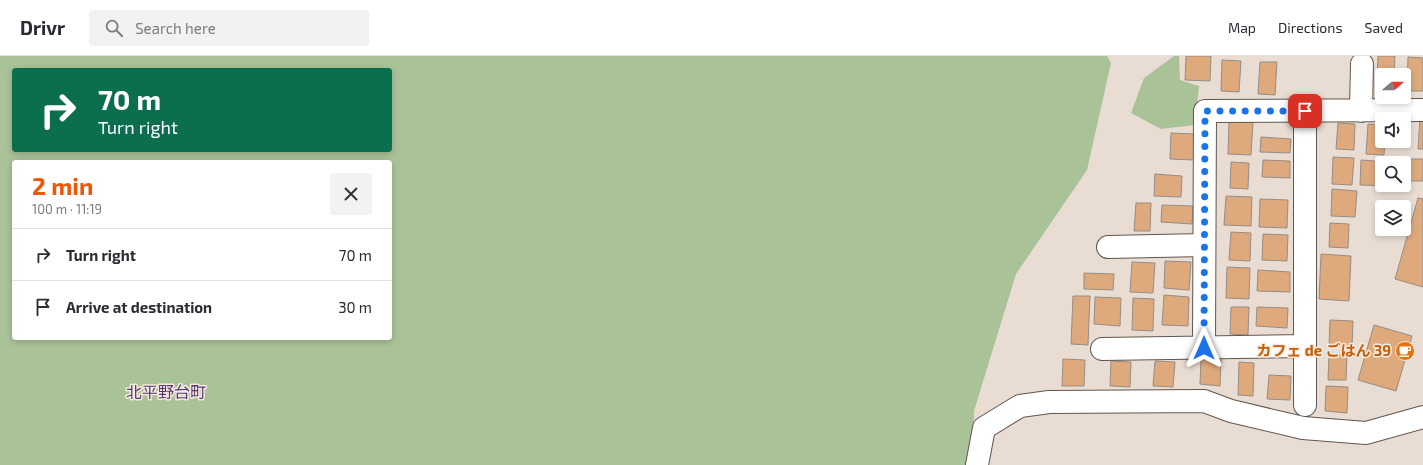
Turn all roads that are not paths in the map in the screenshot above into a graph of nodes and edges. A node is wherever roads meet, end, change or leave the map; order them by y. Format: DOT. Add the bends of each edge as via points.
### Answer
graph roads {
  1 [pos="1362,64"];
  2 [pos="1423,110"];
  3 [pos="1305,111"];
  4 [pos="1361,111"];
  5 [pos="1204,245"];
  6 [pos="1108,247"];
  7 [pos="1305,346"];
  8 [pos="1204,348"];
  9 [pos="1102,349"];
  10 [pos="1305,405"];
  11 [pos="1423,417"];
  12 [pos="977,465"];
  1 -- 4 [label="street"];
  2 -- 4 [label="street"];
  3 -- 4 [label="street"];
  3 -- 5 [label="street" via="1205,111"];
  3 -- 7 [label="street"];
  5 -- 6 [label="street"];
  5 -- 8 [label="street"];
  7 -- 8 [label="street"];
  7 -- 10 [label="street"];
  8 -- 9 [label="street"];
  11 -- 12 [label="street" via="1366,433 1303,428 1231,411 1204,401 1049,402 1020,406 984,428"];
}
